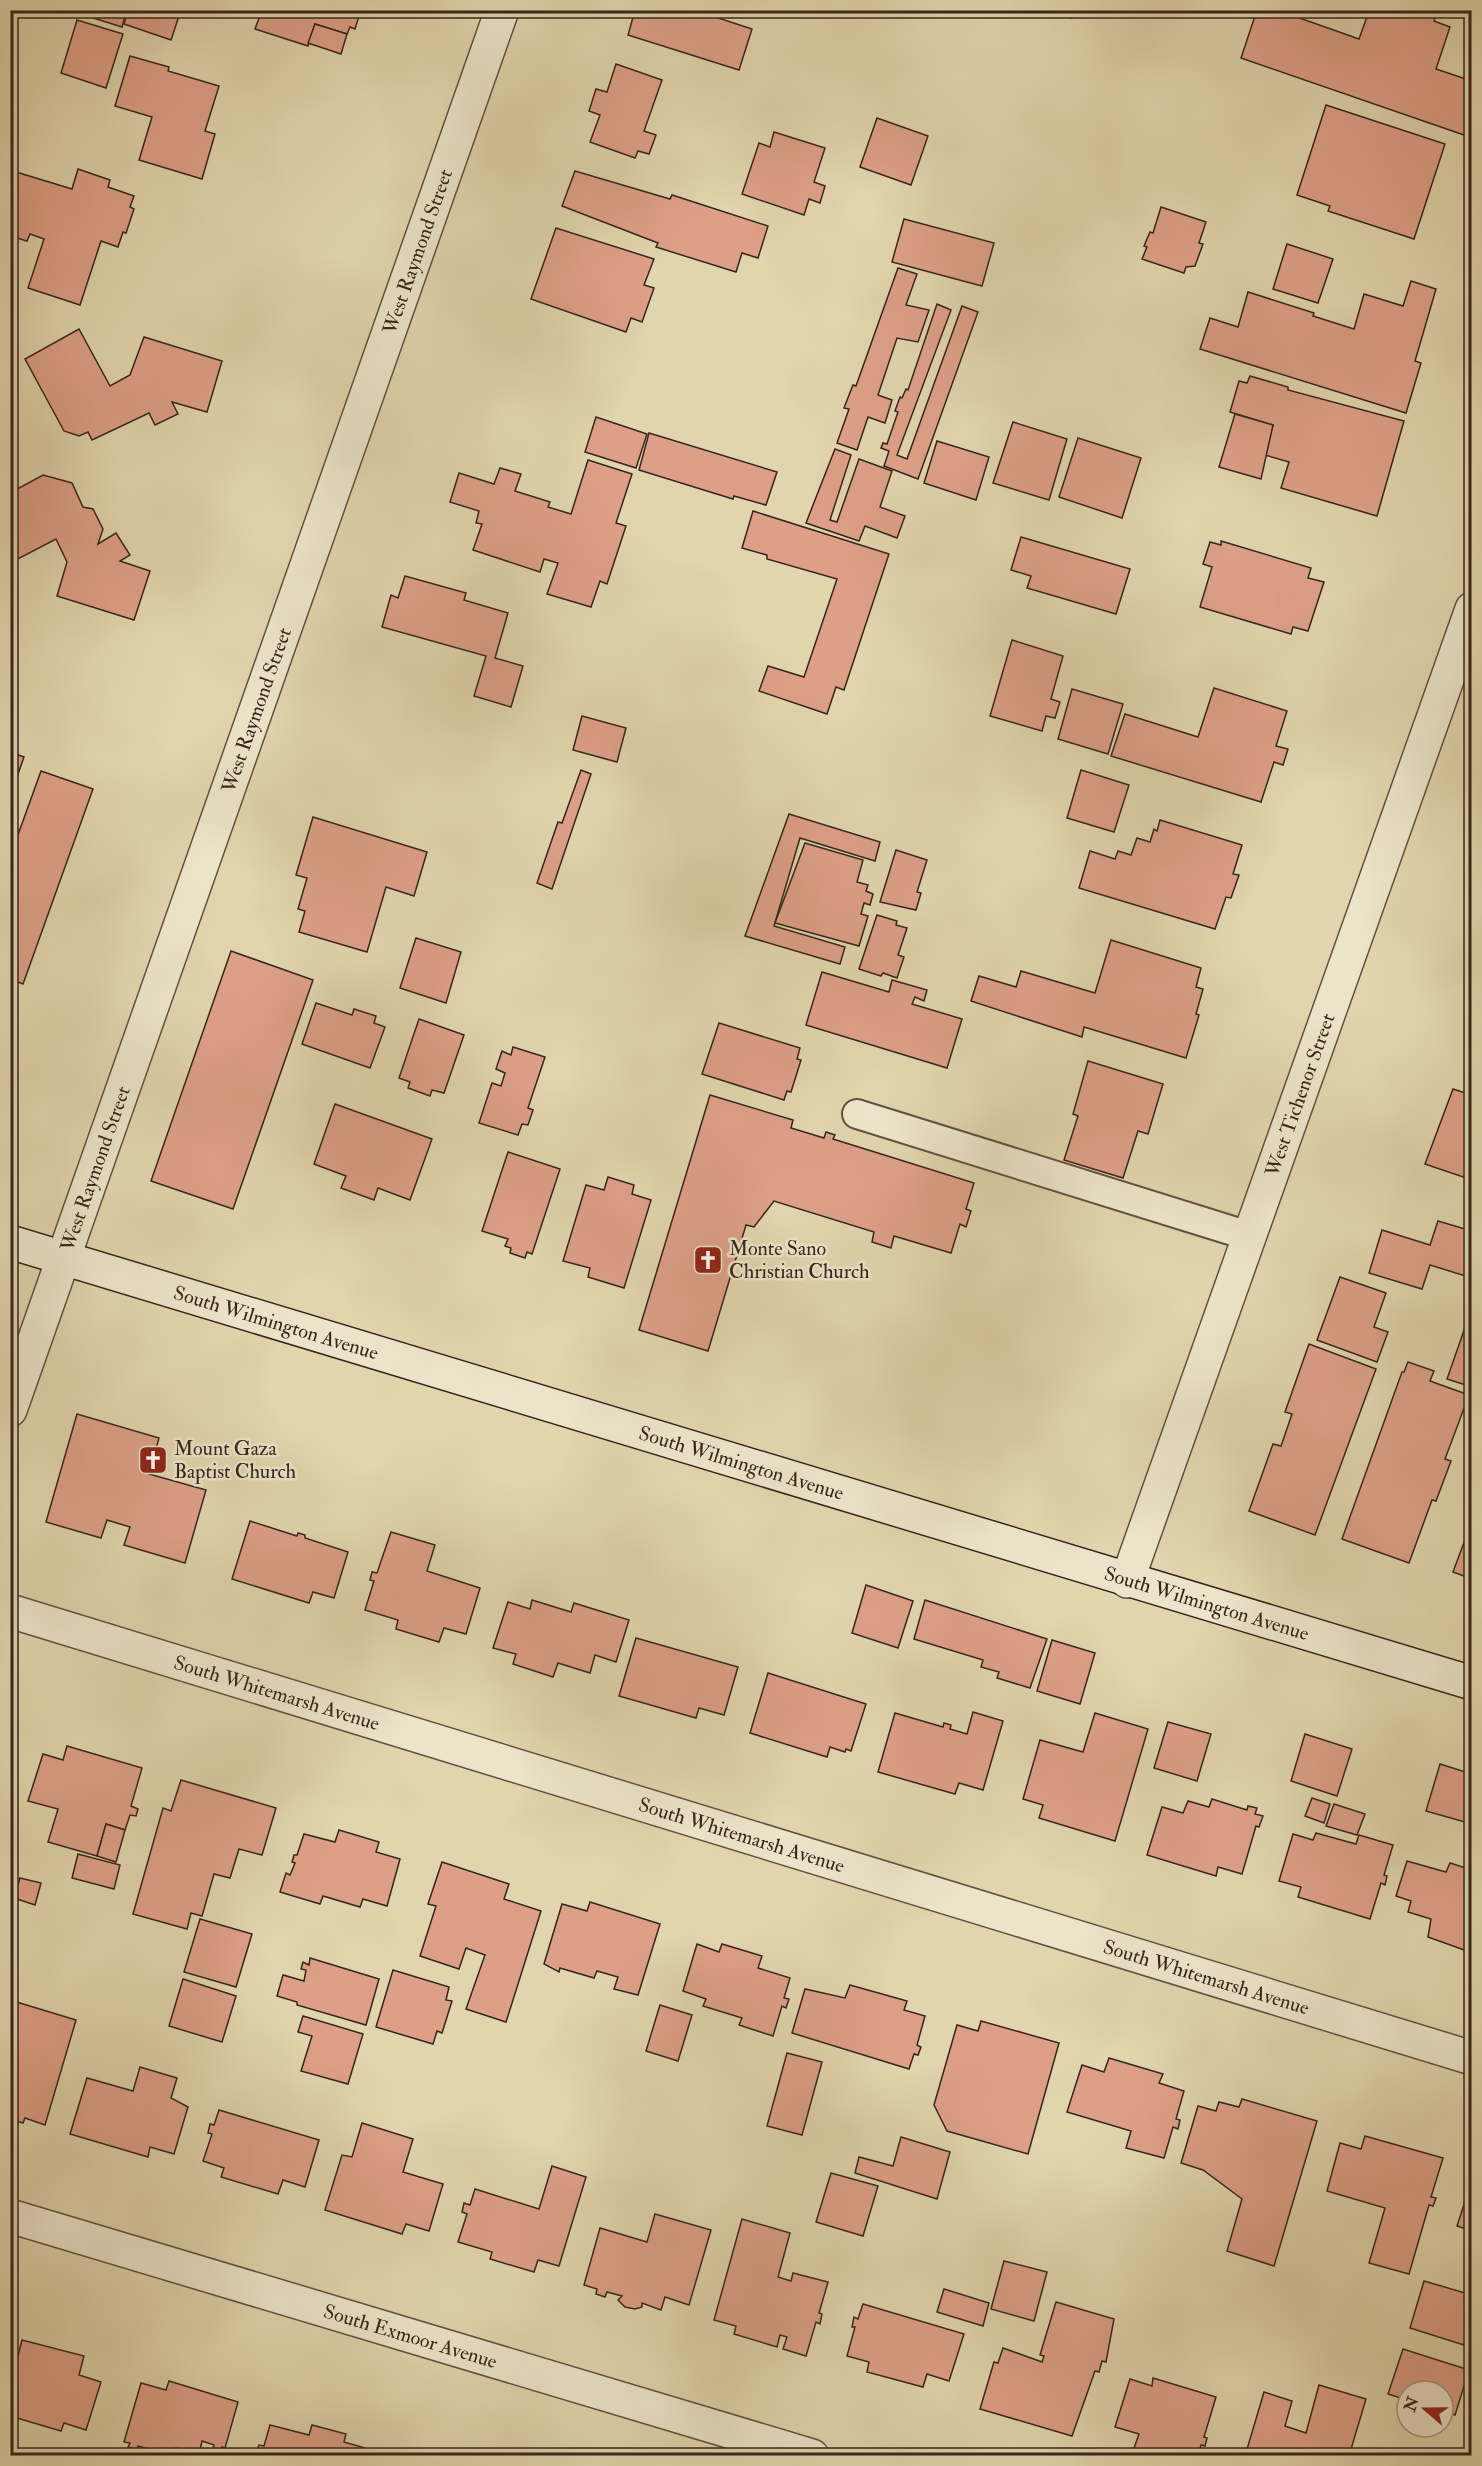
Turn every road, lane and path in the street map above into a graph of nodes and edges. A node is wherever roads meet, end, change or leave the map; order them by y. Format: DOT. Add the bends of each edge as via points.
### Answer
graph roads {
  1 [pos="502,10"];
  2 [pos="1472,609"];
  3 [pos="857,1114"];
  4 [pos="1249,1236"];
  5 [pos="10,1242"];
  6 [pos="63,1257"];
  7 [pos="10,1410"];
  8 [pos="1127,1581"];
  9 [pos="10,1611"];
  10 [pos="1472,1683"];
  11 [pos="1472,2058"];
  12 [pos="10,2216"];
  13 [pos="812,2456"];
  1 -- 6 [label="street, West Raymond Street"];
  2 -- 4 [label="street, West Tichenor Street"];
  3 -- 4 [label="lane"];
  4 -- 8 [label="street, West Tichenor Street"];
  5 -- 6 [label="street, South Wilmington Avenue"];
  6 -- 7 [label="street, West Raymond Street"];
  6 -- 8 [label="street, South Wilmington Avenue"];
  8 -- 10 [label="street, South Wilmington Avenue"];
  9 -- 11 [label="street, South Whitemarsh Avenue"];
  12 -- 13 [label="street, South Exmoor Avenue"];
}
